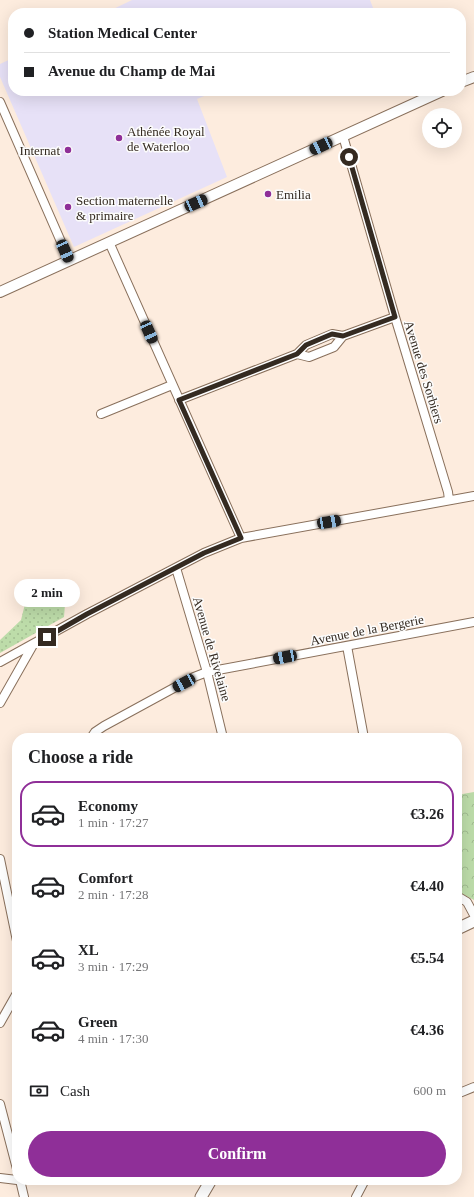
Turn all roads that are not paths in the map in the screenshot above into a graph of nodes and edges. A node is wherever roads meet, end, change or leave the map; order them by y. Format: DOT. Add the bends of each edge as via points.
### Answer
graph roads {
  1 [pos="431,96"];
  2 [pos="0,102"];
  3 [pos="343,136"];
  4 [pos="109,242"];
  5 [pos="69,260"];
  6 [pos="0,292"];
  7 [pos="395,317"];
  8 [pos="343,336"];
  9 [pos="297,354"];
  10 [pos="172,385"];
  11 [pos="179,400"];
  12 [pos="101,414"];
  13 [pos="474,496"];
  14 [pos="449,500"];
  15 [pos="241,538"];
  16 [pos="176,568"];
  17 [pos="474,622"];
  18 [pos="33,645"];
  19 [pos="347,646"];
  20 [pos="0,662"];
  21 [pos="207,672"];
  22 [pos="0,703"];
  23 [pos="94,733"];
  24 [pos="222,733"];
  25 [pos="363,733"];
  26 [pos="0,859"];
  27 [pos="462,899"];
  28 [pos="474,914"];
  29 [pos="12,917"];
  30 [pos="474,921"];
  31 [pos="462,927"];
  32 [pos="12,1002"];
  33 [pos="0,1022"];
  34 [pos="474,1088"];
  35 [pos="462,1092"];
  36 [pos="0,1104"];
  37 [pos="12,1149"];
  38 [pos="0,1178"];
  39 [pos="12,1179"];
  40 [pos="21,1185"];
  41 [pos="208,1185"];
  42 [pos="362,1185"];
  43 [pos="24,1197"];
  44 [pos="201,1197"];
  45 [pos="356,1197"];
  1 -- 3 [label="street"];
  2 -- 5 [label="street"];
  3 -- 4 [label="street"];
  3 -- 7 [label="street, Avenue des Sorbiers"];
  4 -- 5 [label="street"];
  4 -- 10 [label="street"];
  5 -- 6 [label="street"];
  7 -- 8 [label="street"];
  7 -- 14 [label="street, Avenue des Sorbiers"];
  8 -- 9 [label="street" via="332,334 306,345"];
  8 -- 9 [label="street" via="334,347 309,357"];
  9 -- 11 [label="street"];
  10 -- 11 [label="street"];
  10 -- 12 [label="street"];
  11 -- 15 [label="street"];
  13 -- 14 [label="street"];
  14 -- 15 [label="street"];
  15 -- 16 [label="street"];
  16 -- 18 [label="street"];
  16 -- 21 [label="street, Avenue de Rivelaine"];
  17 -- 19 [label="street, Avenue de la Bergerie"];
  18 -- 20 [label="street"];
  18 -- 22 [label="street"];
  19 -- 21 [label="street, Avenue de la Bergerie"];
  19 -- 25 [label="street"];
  21 -- 23 [label="street, Avenue de la Bergerie"];
  21 -- 24 [label="street, Avenue de Rivelaine"];
  26 -- 29 [label="street"];
  27 -- 28 [label="street" via="467,902"];
  30 -- 31 [label="main road"];
  32 -- 33 [label="street"];
  34 -- 35 [label="street"];
  36 -- 37 [label="street"];
  38 -- 39 [label="street"];
  40 -- 43 [label="street"];
  41 -- 44 [label="main road"];
  42 -- 45 [label="street"];
}
